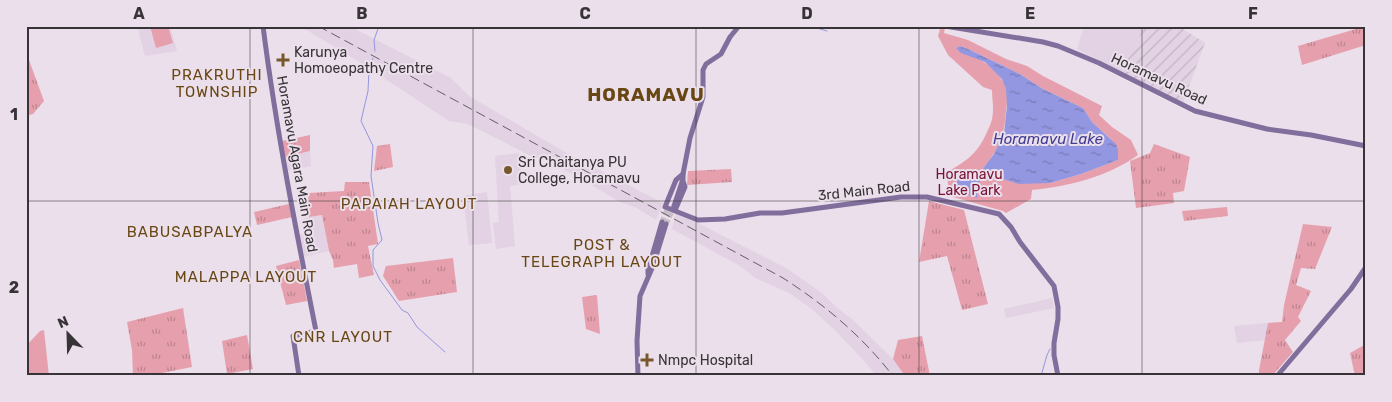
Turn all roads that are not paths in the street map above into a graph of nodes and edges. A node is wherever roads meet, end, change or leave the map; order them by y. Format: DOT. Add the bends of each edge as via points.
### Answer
graph roads {
  1 [pos="264,26"];
  2 [pos="737,26"];
  3 [pos="945,26"];
  4 [pos="1366,146"];
  5 [pos="681,177"];
  6 [pos="672,209"];
  7 [pos="664,223"];
  8 [pos="1366,267"];
  9 [pos="299,376"];
  10 [pos="638,376"];
  11 [pos="1058,376"];
  12 [pos="1277,376"];
  1 -- 9 [label="street, Horamavu Agara Main Road" via="283,159 316,331 293,336"];
  2 -- 5 [label="street" via="730,33 721,54 703,70 703,98"];
  3 -- 4 [label="street, Horamavu Road" via="1058,46 1100,63 1195,111 1272,130"];
  5 -- 6 [label="street" via="685,187"];
  5 -- 6 [label="street" via="676,180 665,205"];
  6 -- 11 [label="street, 3rd Main Road" via="698,220 927,196 999,214 1054,286 1058,313 1054,355"];
  7 -- 10 [label="street" via="638,308"];
  8 -- 12 [label="street"];
}
